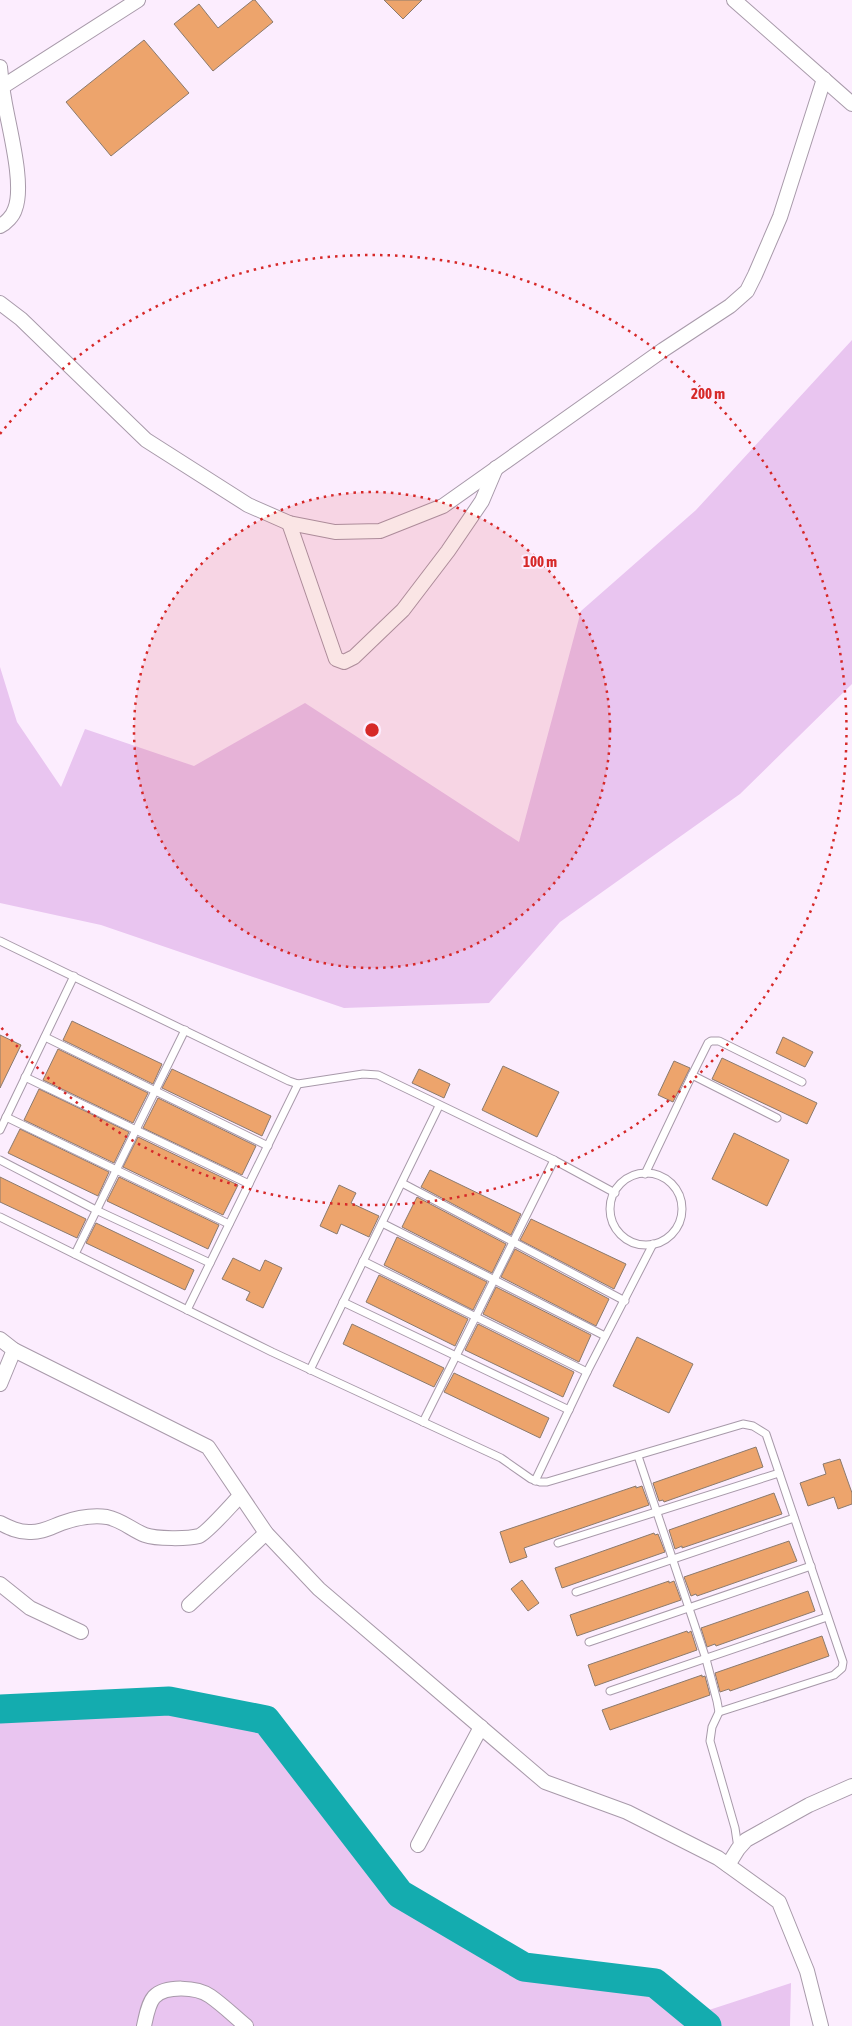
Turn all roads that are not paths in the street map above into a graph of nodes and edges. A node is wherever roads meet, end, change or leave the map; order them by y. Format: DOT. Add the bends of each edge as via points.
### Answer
graph roads {
  1 [pos="138,0"];
  2 [pos="734,0"];
  3 [pos="0,67"];
  4 [pos="824,79"];
  5 [pos="2,87"];
  6 [pos="852,104"];
  7 [pos="0,226"];
  8 [pos="0,303"];
  9 [pos="496,468"];
  10 [pos="289,523"];
  11 [pos="0,941"];
  12 [pos="74,976"];
  13 [pos="185,1030"];
  14 [pos="45,1037"];
  15 [pos="692,1075"];
  16 [pos="25,1077"];
  17 [pos="802,1082"];
  18 [pos="298,1084"];
  19 [pos="154,1092"];
  20 [pos="440,1106"];
  21 [pos="6,1117"];
  22 [pos="777,1118"];
  23 [pos="0,1130"];
  24 [pos="136,1130"];
  25 [pos="268,1146"];
  26 [pos="0,1160"];
  27 [pos="554,1160"];
  28 [pos="116,1170"];
  29 [pos="645,1174"];
  30 [pos="402,1183"];
  31 [pos="249,1184"];
  32 [pos="615,1193"];
  33 [pos="96,1210"];
  34 [pos="0,1217"];
  35 [pos="382,1223"];
  36 [pos="229,1224"];
  37 [pos="513,1242"];
  38 [pos="654,1244"];
  39 [pos="74,1254"];
  40 [pos="363,1261"];
  41 [pos="210,1263"];
  42 [pos="494,1281"];
  43 [pos="625,1301"];
  44 [pos="343,1302"];
  45 [pos="186,1310"];
  46 [pos="475,1318"];
  47 [pos="605,1336"];
  48 [pos="0,1339"];
  49 [pos="14,1350"];
  50 [pos="455,1357"];
  51 [pos="310,1370"];
  52 [pos="587,1372"];
  53 [pos="0,1384"];
  54 [pos="569,1410"];
  55 [pos="423,1422"];
  56 [pos="638,1456"];
  57 [pos="779,1473"];
  58 [pos="535,1481"];
  59 [pos="240,1496"];
  60 [pos="657,1512"];
  61 [pos="794,1518"];
  62 [pos="0,1523"];
  63 [pos="266,1533"];
  64 [pos="558,1543"];
  65 [pos="672,1559"];
  66 [pos="811,1566"];
  67 [pos="0,1584"];
  68 [pos="576,1592"];
  69 [pos="189,1605"];
  70 [pos="688,1607"];
  71 [pos="827,1616"];
  72 [pos="81,1632"];
  73 [pos="589,1642"];
  74 [pos="706,1660"];
  75 [pos="610,1691"];
  76 [pos="719,1712"];
  77 [pos="482,1727"];
  78 [pos="852,1786"];
  79 [pos="418,1845"];
  80 [pos="738,1849"];
  81 [pos="728,1865"];
  82 [pos="144,2026"];
  83 [pos="246,2026"];
  84 [pos="821,2026"];
  1 -- 5 [label="street"];
  2 -- 4 [label="street"];
  3 -- 5 [label="street"];
  4 -- 6 [label="street"];
  4 -- 9 [label="street" via="780,217 746,291 730,306 662,350"];
  5 -- 7 [label="street" via="15,154 17,195 15,210"];
  8 -- 10 [label="street" via="21,319 146,440 248,505"];
  9 -- 10 [label="street" via="443,506 380,531 335,532"];
  9 -- 10 [label="street" via="482,501 403,610 344,662 336,659"];
  11 -- 12 [label="lane"];
  12 -- 13 [label="lane"];
  12 -- 14 [label="lane"];
  13 -- 18 [label="lane"];
  13 -- 19 [label="lane"];
  14 -- 16 [label="lane"];
  14 -- 19 [label="lane"];
  15 -- 17 [label="lane" via="711,1040"];
  15 -- 22 [label="lane"];
  15 -- 29 [label="lane"];
  16 -- 21 [label="lane"];
  16 -- 24 [label="lane"];
  18 -- 20 [label="lane" via="363,1074 378,1075"];
  18 -- 25 [label="lane"];
  19 -- 24 [label="lane"];
  19 -- 25 [label="lane"];
  20 -- 27 [label="lane"];
  20 -- 30 [label="lane"];
  21 -- 23 [label="lane"];
  21 -- 28 [label="lane"];
  24 -- 28 [label="lane"];
  24 -- 31 [label="lane"];
  25 -- 31 [label="lane"];
  26 -- 33 [label="lane"];
  27 -- 32 [label="lane"];
  27 -- 37 [label="lane"];
  28 -- 33 [label="lane"];
  28 -- 36 [label="lane"];
  29 -- 32 [label="lane" via="624,1181"];
  29 -- 38 [label="lane" via="668,1181 681,1201 678,1225 668,1238"];
  30 -- 35 [label="lane"];
  30 -- 37 [label="lane"];
  31 -- 36 [label="lane"];
  32 -- 38 [label="lane" via="611,1216 618,1231 638,1244"];
  33 -- 39 [label="lane"];
  33 -- 41 [label="lane"];
  34 -- 39 [label="lane"];
  35 -- 40 [label="lane"];
  35 -- 42 [label="lane"];
  36 -- 41 [label="lane"];
  37 -- 42 [label="lane"];
  37 -- 43 [label="lane"];
  38 -- 43 [label="lane"];
  39 -- 45 [label="lane"];
  40 -- 44 [label="lane"];
  40 -- 46 [label="lane"];
  41 -- 45 [label="lane"];
  42 -- 46 [label="lane"];
  42 -- 47 [label="lane"];
  43 -- 47 [label="lane"];
  44 -- 50 [label="lane"];
  44 -- 51 [label="lane"];
  45 -- 51 [label="lane"];
  46 -- 50 [label="lane"];
  46 -- 52 [label="lane"];
  47 -- 52 [label="lane"];
  48 -- 49 [label="street"];
  49 -- 53 [label="street"];
  49 -- 59 [label="street" via="208,1447"];
  50 -- 54 [label="lane"];
  50 -- 55 [label="lane"];
  51 -- 55 [label="lane"];
  52 -- 54 [label="lane"];
  54 -- 58 [label="lane"];
  55 -- 58 [label="lane" via="501,1458"];
  56 -- 57 [label="lane" via="743,1424 766,1434"];
  56 -- 58 [label="lane" via="547,1482"];
  56 -- 60 [label="lane"];
  57 -- 60 [label="lane"];
  57 -- 61 [label="lane"];
  59 -- 62 [label="street" via="200,1535 189,1537 145,1535 127,1524 107,1518 87,1517 30,1533"];
  59 -- 63 [label="street"];
  60 -- 64 [label="lane"];
  60 -- 65 [label="lane"];
  61 -- 65 [label="lane"];
  61 -- 66 [label="lane"];
  63 -- 69 [label="street"];
  63 -- 77 [label="street" via="319,1589"];
  65 -- 68 [label="lane"];
  65 -- 70 [label="lane"];
  66 -- 70 [label="lane"];
  66 -- 71 [label="lane"];
  67 -- 72 [label="street" via="30,1608"];
  70 -- 73 [label="lane"];
  70 -- 74 [label="lane"];
  71 -- 74 [label="lane"];
  71 -- 76 [label="lane" via="843,1662 842,1668 834,1675"];
  74 -- 75 [label="lane"];
  74 -- 76 [label="lane"];
  76 -- 80 [label="lane" via="710,1741"];
  77 -- 79 [label="street"];
  77 -- 81 [label="street" via="545,1782 627,1812"];
  78 -- 80 [label="street" via="793,1814 746,1840"];
  80 -- 81 [label="street"];
  81 -- 84 [label="street" via="778,1902 806,1970"];
  82 -- 83 [label="street" via="155,1996 184,1989 208,1995"];
}
